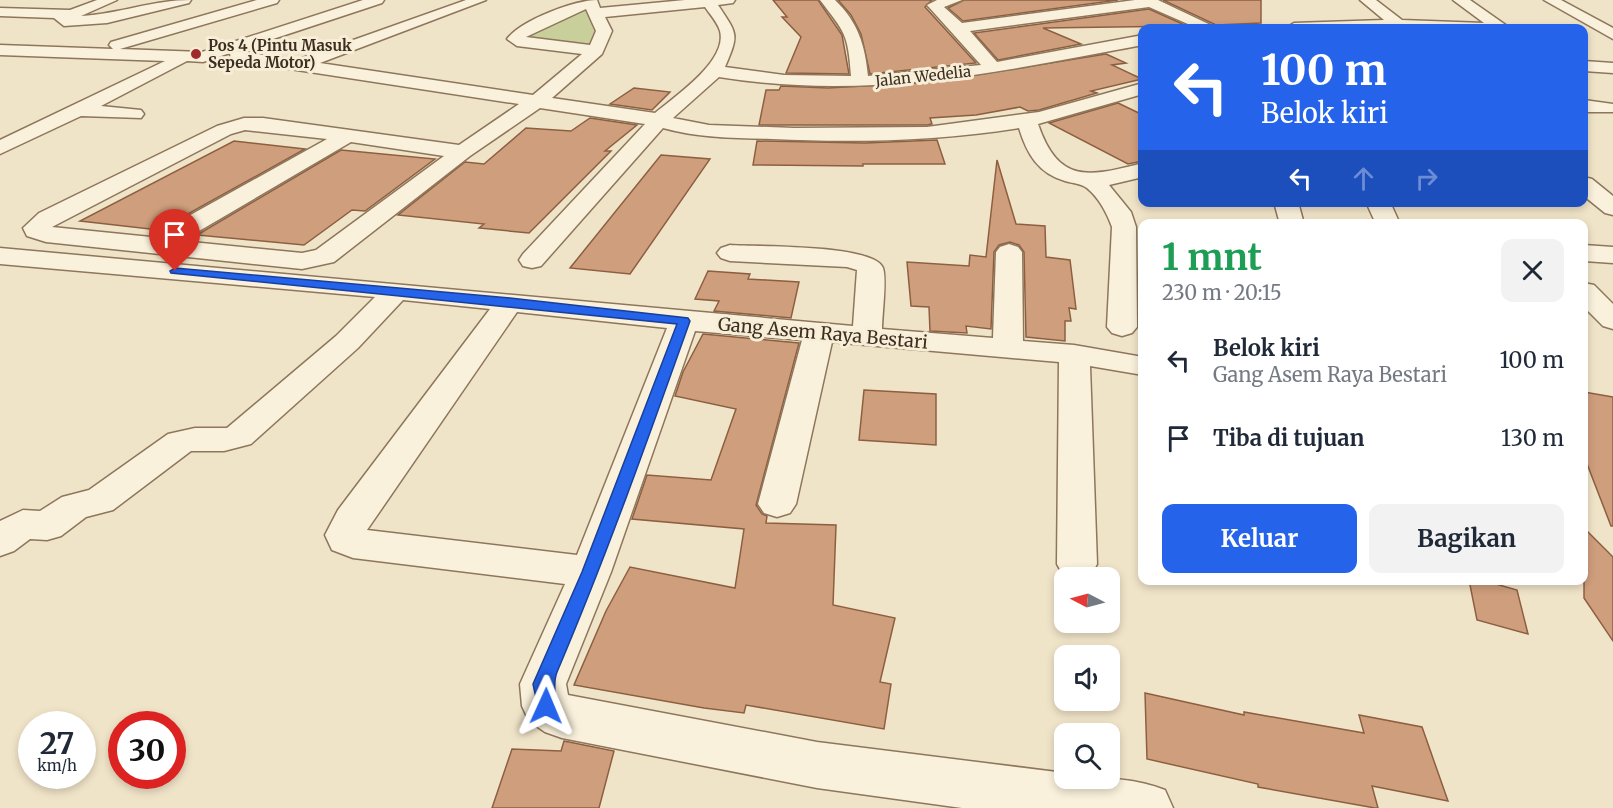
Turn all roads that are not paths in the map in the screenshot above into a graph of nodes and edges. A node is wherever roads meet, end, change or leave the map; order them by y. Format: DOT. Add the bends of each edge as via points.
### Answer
graph roads {
  1 [pos="157,0"];
  2 [pos="184,0"];
  3 [pos="272,0"];
  4 [pos="377,0"];
  5 [pos="479,0"];
  6 [pos="728,0"];
  7 [pos="827,0"];
  8 [pos="955,0"];
  9 [pos="1367,0"];
  10 [pos="1460,0"];
  11 [pos="1551,0"];
  12 [pos="709,1"];
  13 [pos="1162,1"];
  14 [pos="103,3"];
  15 [pos="593,5"];
  16 [pos="0,12"];
  17 [pos="69,14"];
  18 [pos="1202,24"];
  19 [pos="1398,24"];
  20 [pos="1495,24"];
  21 [pos="958,28"];
  22 [pos="1613,34"];
  23 [pos="1138,41"];
  24 [pos="117,45"];
  25 [pos="0,50"];
  26 [pos="596,51"];
  27 [pos="237,56"];
  28 [pos="184,58"];
  29 [pos="297,66"];
  30 [pos="1588,66"];
  31 [pos="993,68"];
  32 [pos="1613,68"];
  33 [pos="715,71"];
  34 [pos="860,81"];
  35 [pos="1138,89"];
  36 [pos="537,101"];
  37 [pos="1588,107"];
  38 [pos="76,110"];
  39 [pos="134,114"];
  40 [pos="1609,115"];
  41 [pos="658,120"];
  42 [pos="10,121"];
  43 [pos="1027,121"];
  44 [pos="48,123"];
  45 [pos="347,136"];
  46 [pos="0,148"];
  47 [pos="463,152"];
  48 [pos="1138,171"];
  49 [pos="1094,182"];
  50 [pos="1588,187"];
  51 [pos="1613,208"];
  52 [pos="156,245"];
  53 [pos="1009,252"];
  54 [pos="730,253"];
  55 [pos="1588,253"];
  56 [pos="1613,255"];
  57 [pos="0,256"];
  58 [pos="532,260"];
  59 [pos="396,292"];
  60 [pos="1588,295"];
  61 [pos="510,302"];
  62 [pos="1613,320"];
  63 [pos="684,321"];
  64 [pos="1122,327"];
  65 [pos="819,333"];
  66 [pos="867,337"];
  67 [pos="1008,348"];
  68 [pos="1074,354"];
  69 [pos="1138,365"];
  70 [pos="777,504"];
  71 [pos="0,541"];
  72 [pos="1077,564"];
  73 [pos="591,572"];
  74 [pos="1147,808"];
  1 -- 14 [label="street"];
  2 -- 17 [label="street" via="90,22 61,18"];
  3 -- 24 [label="street"];
  4 -- 28 [label="street" via="220,53"];
  5 -- 29 [label="street"];
  6 -- 12 [label="street"];
  7 -- 34 [label="street" via="853,29"];
  8 -- 21 [label="street, Jalan Wedelia" via="934,4"];
  9 -- 19 [label="street"];
  10 -- 20 [label="street"];
  11 -- 22 [label="street"];
  12 -- 15 [label="street"];
  12 -- 33 [label="street" via="728,31 727,44"];
  13 -- 18 [label="street"];
  13 -- 21 [label="street"];
  14 -- 17 [label="street"];
  15 -- 26 [label="street" via="604,31"];
  15 -- 26 [label="street" via="524,30 515,39"];
  16 -- 17 [label="street"];
  21 -- 31 [label="street, Jalan Wedelia"];
  23 -- 31 [label="street"];
  25 -- 28 [label="street"];
  26 -- 36 [label="street"];
  27 -- 29 [label="street"];
  28 -- 38 [label="street"];
  29 -- 36 [label="street"];
  30 -- 32 [label="street"];
  31 -- 34 [label="street, Jalan Wedelia" via="921,79"];
  33 -- 34 [label="street, Jalan Wedelia" via="789,81"];
  33 -- 41 [label="street"];
  35 -- 43 [label="street"];
  36 -- 41 [label="street"];
  36 -- 47 [label="street"];
  37 -- 40 [label="street"];
  38 -- 39 [label="street"];
  38 -- 44 [label="street"];
  41 -- 43 [label="street" via="681,128 838,135 922,132"];
  41 -- 58 [label="street"];
  42 -- 44 [label="street"];
  43 -- 49 [label="street" via="1035,149 1045,163 1065,175"];
  44 -- 46 [label="street"];
  45 -- 47 [label="street"];
  45 -- 52 [label="street"];
  45 -- 52 [label="street" via="263,124 232,127 35,228 46,234"];
  47 -- 52 [label="street" via="317,259 302,261"];
  48 -- 49 [label="street"];
  49 -- 64 [label="street" via="1119,212 1124,227"];
  50 -- 51 [label="street"];
  53 -- 67 [label="street"];
  54 -- 66 [label="street" via="849,259 866,264 870,269"];
  55 -- 56 [label="street"];
  57 -- 59 [label="street, Gang Asem Raya Bestari"];
  59 -- 61 [label="street, Gang Asem Raya Bestari"];
  59 -- 71 [label="street" via="347,342 239,436 180,442 100,501 75,506 47,525 23,524"];
  60 -- 62 [label="street"];
  61 -- 63 [label="street, Gang Asem Raya Bestari"];
  61 -- 73 [label="street" via="352,520 346,540"];
  63 -- 65 [label="street, Gang Asem Raya Bestari"];
  63 -- 73 [label="street"];
  65 -- 66 [label="street, Gang Asem Raya Bestari"];
  65 -- 70 [label="street"];
  66 -- 67 [label="street, Gang Asem Raya Bestari"];
  67 -- 68 [label="street, Gang Asem Raya Bestari"];
  68 -- 69 [label="street, Gang Asem Raya Bestari"];
  68 -- 72 [label="street"];
  73 -- 74 [label="street" via="543,684 546,706 562,717 817,765"];
}
